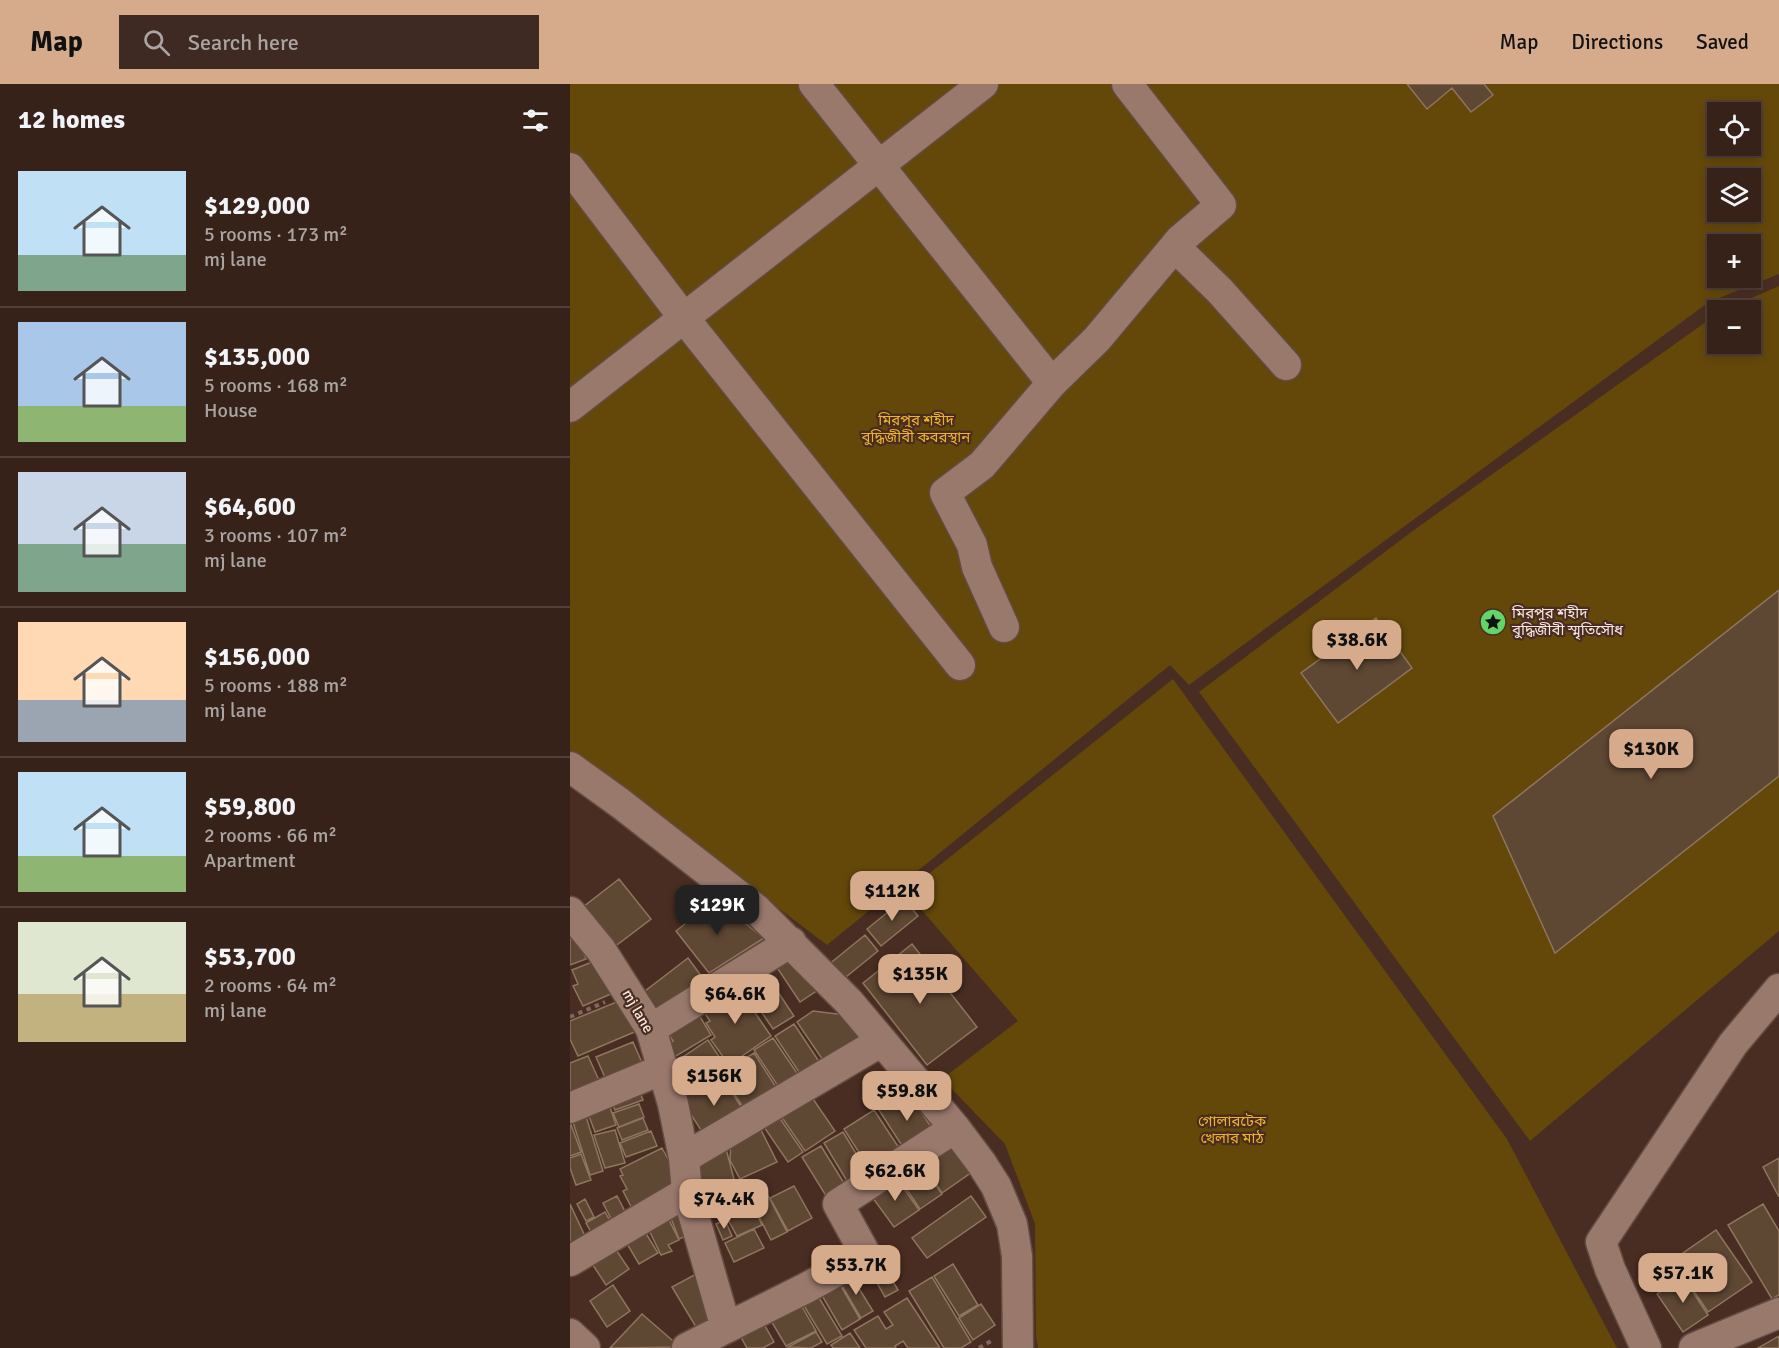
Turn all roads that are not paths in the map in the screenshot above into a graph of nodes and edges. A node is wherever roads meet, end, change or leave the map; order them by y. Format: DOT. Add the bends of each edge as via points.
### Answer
graph roads {
  1 [pos="814,84"];
  2 [pos="983,84"];
  3 [pos="1127,84"];
  4 [pos="879,164"];
  5 [pos="570,168"];
  6 [pos="1174,247"];
  7 [pos="684,318"];
  8 [pos="1286,366"];
  9 [pos="1052,383"];
  10 [pos="570,407"];
  11 [pos="1004,627"];
  12 [pos="960,665"];
  13 [pos="570,767"];
  14 [pos="570,912"];
  15 [pos="791,942"];
  16 [pos="1779,989"];
  17 [pos="651,1029"];
  18 [pos="882,1041"];
  19 [pos="663,1069"];
  20 [pos="570,1108"];
  21 [pos="955,1128"];
  22 [pos="684,1158"];
  23 [pos="687,1192"];
  24 [pos="570,1261"];
  25 [pos="1779,1313"];
  26 [pos="726,1328"];
  27 [pos="570,1334"];
  28 [pos="1737,1340"];
  29 [pos="585,1348"];
  30 [pos="687,1348"];
  31 [pos="1018,1348"];
  32 [pos="1646,1348"];
  33 [pos="1694,1348"];
  1 -- 4 [label="street"];
  2 -- 4 [label="street"];
  3 -- 6 [label="street" via="1221,205"];
  4 -- 7 [label="street"];
  4 -- 9 [label="street"];
  5 -- 7 [label="street"];
  6 -- 8 [label="street" via="1220,291"];
  6 -- 9 [label="street" via="1097,339"];
  7 -- 10 [label="street"];
  7 -- 12 [label="street"];
  9 -- 11 [label="street" via="982,465 945,493 972,545 980,575"];
  13 -- 15 [label="street" via="756,909"];
  14 -- 17 [label="street, mj lane" via="601,950"];
  15 -- 17 [label="street"];
  15 -- 18 [label="street"];
  16 -- 32 [label="street" via="1733,1044 1601,1242"];
  17 -- 19 [label="street, mj lane"];
  18 -- 21 [label="street"];
  18 -- 22 [label="street"];
  19 -- 20 [label="street"];
  19 -- 22 [label="street, mj lane"];
  21 -- 26 [label="street" via="838,1204 866,1255"];
  21 -- 31 [label="street" via="996,1186 1012,1224 1017,1256"];
  22 -- 23 [label="street, mj lane"];
  23 -- 24 [label="street"];
  23 -- 26 [label="street, mj lane"];
  25 -- 28 [label="street"];
  26 -- 30 [label="street"];
  27 -- 29 [label="street"];
  28 -- 33 [label="street"];
}
